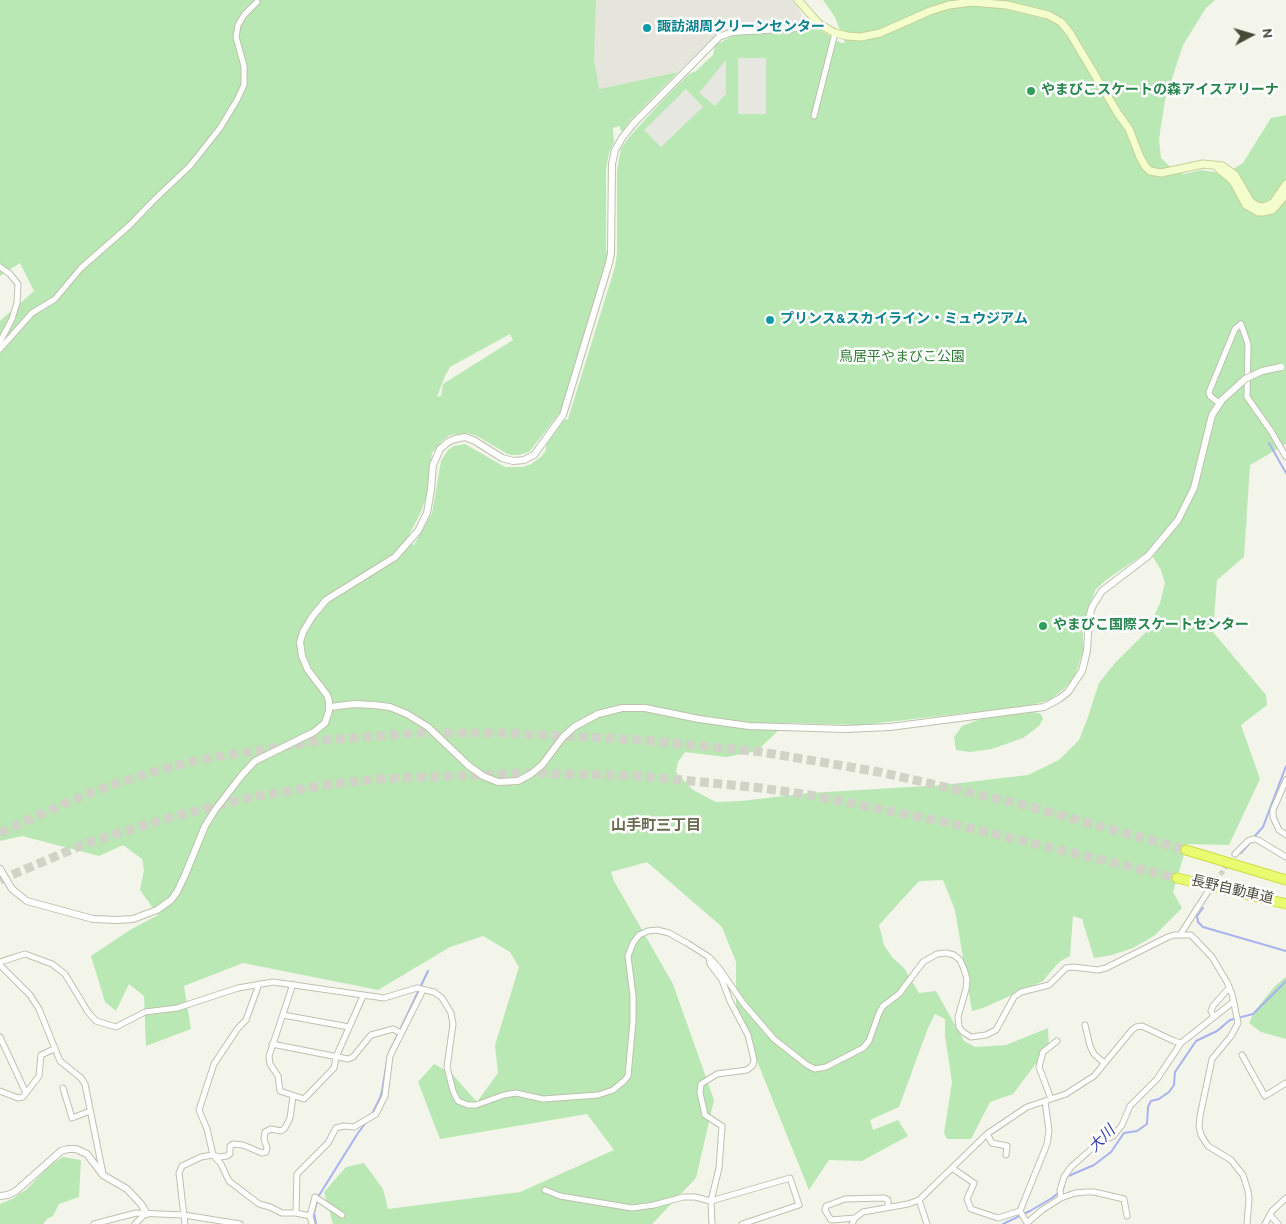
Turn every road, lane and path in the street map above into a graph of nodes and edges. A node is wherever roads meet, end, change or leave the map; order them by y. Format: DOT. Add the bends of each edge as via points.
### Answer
graph roads {
  1 [pos="798,0"];
  2 [pos="257,2"];
  3 [pos="819,24"];
  4 [pos="835,33"];
  5 [pos="814,116"];
  6 [pos="1216,166"];
  7 [pos="1286,184"];
  8 [pos="1286,193"];
  9 [pos="0,267"];
  10 [pos="0,342"];
  11 [pos="0,349"];
  12 [pos="1283,367"];
  13 [pos="1221,401"];
  14 [pos="1286,457"];
  15 [pos="330,707"];
  16 [pos="1286,780"];
  17 [pos="1286,835"];
  18 [pos="1186,850"];
  19 [pos="1235,854"];
  20 [pos="1286,857"];
  21 [pos="0,869"];
  22 [pos="1177,878"];
  23 [pos="1286,880"];
  24 [pos="1207,892"];
  25 [pos="1286,904"];
  26 [pos="1180,935"];
  27 [pos="708,958"];
  28 [pos="0,963"];
  29 [pos="259,984"];
  30 [pos="293,984"];
  31 [pos="1229,988"];
  32 [pos="423,990"];
  33 [pos="363,996"];
  34 [pos="1233,1002"];
  35 [pos="283,1015"];
  36 [pos="1214,1017"];
  37 [pos="1085,1025"];
  38 [pos="349,1027"];
  39 [pos="401,1033"];
  40 [pos="0,1038"];
  41 [pos="1057,1041"];
  42 [pos="1181,1042"];
  43 [pos="272,1044"];
  44 [pos="54,1049"];
  45 [pos="1242,1055"];
  46 [pos="336,1057"];
  47 [pos="1104,1063"];
  48 [pos="1286,1083"];
  49 [pos="63,1088"];
  50 [pos="0,1091"];
  51 [pos="26,1093"];
  52 [pos="294,1096"];
  53 [pos="1048,1100"];
  54 [pos="90,1111"];
  55 [pos="987,1134"];
  56 [pos="213,1155"];
  57 [pos="1006,1155"];
  58 [pos="952,1168"];
  59 [pos="103,1175"];
  60 [pos="544,1190"];
  61 [pos="0,1196"];
  62 [pos="1061,1198"];
  63 [pos="1286,1198"];
  64 [pos="919,1200"];
  65 [pos="711,1201"];
  66 [pos="888,1207"];
  67 [pos="1020,1211"];
  68 [pos="296,1212"];
  69 [pos="146,1214"];
  70 [pos="342,1214"];
  71 [pos="1270,1215"];
  72 [pos="184,1216"];
  73 [pos="310,1216"];
  74 [pos="1127,1216"];
  75 [pos="855,1218"];
  76 [pos="1027,1223"];
  77 [pos="94,1224"];
  78 [pos="135,1224"];
  79 [pos="185,1224"];
  80 [pos="240,1224"];
  81 [pos="312,1224"];
  82 [pos="712,1224"];
  83 [pos="742,1224"];
  84 [pos="852,1224"];
  85 [pos="927,1224"];
  86 [pos="1246,1224"];
  87 [pos="1265,1224"];
  88 [pos="1278,1224"];
  1 -- 3 [label="main road"];
  2 -- 11 [label="street" via="238,24 236,37 244,66 244,84 220,128 190,166 81,268 55,299 32,313"];
  3 -- 4 [label="main road"];
  3 -- 15 [label="street" via="732,32 719,37 622,138 612,164 610,263 563,415 534,454 524,460 502,458 465,438 448,442 440,449 433,465 427,513 418,532 395,558 326,600 303,632 300,642 302,656 308,670 327,695"];
  4 -- 5 [label="street"];
  4 -- 6 [label="main road" via="861,37 949,5 972,2 1008,5 1048,15 1061,22 1070,33 1129,129 1147,168 1161,173 1196,165"];
  6 -- 7 [label="main road" via="1229,169 1250,201 1262,207 1273,203"];
  6 -- 8 [label="main road" via="1233,181 1253,210 1272,210"];
  9 -- 10 [label="street" via="18,284 17,303"];
  12 -- 13 [label="street, bridge" via="1262,371 1245,380"];
  13 -- 14 [label="street" via="1210,396 1209,392 1235,329 1241,324 1248,344 1247,397"];
  13 -- 15 [label="street" via="1212,415 1194,488 1178,520 1148,556 1102,590 1089,618 1082,672 1068,692 1044,707 890,727 845,729 749,726 645,708 622,708 598,714 574,727 542,765 530,774 518,781 498,782 469,766 428,727 407,714 374,705"];
  15 -- 21 [label="street" via="327,719 318,730 255,761 242,775 206,826 177,892 157,910 125,920 80,916 26,901 12,889"];
  16 -- 17 [label="street" via="1273,810 1275,823"];
  18 -- 23 [label="highway, 長野自動車道"];
  19 -- 20 [label="street" via="1253,839"];
  22 -- 25 [label="highway, 長野自動車道"];
  24 -- 26 [label="street"];
  26 -- 27 [label="street" via="1168,937 1106,968 1066,968 1049,984 1014,997 996,1030 971,1037 959,1027 958,1018 966,989 964,968 954,955 937,954 923,962 899,994 883,1006 869,1042 863,1048 821,1069 808,1065 774,1038"];
  26 -- 31 [label="street" via="1191,936 1212,957"];
  27 -- 32 [label="street" via="668,933 648,930 639,935 628,956 634,1021 628,1076 613,1090 598,1095 543,1099 516,1093 476,1105 458,1101 447,1068 453,1024 451,1013 442,998"];
  27 -- 65 [label="street" via="748,1035 754,1060 747,1070 717,1074 701,1084 706,1115 722,1126 719,1168"];
  28 -- 29 [label="street" via="25,954 52,964 65,974 96,1022 116,1027 144,1012 177,1008"];
  28 -- 44 [label="street" via="39,1009"];
  29 -- 30 [label="street"];
  29 -- 56 [label="street" via="246,1020 214,1064 201,1102 199,1110 208,1129"];
  30 -- 33 [label="street"];
  30 -- 35 [label="street"];
  31 -- 34 [label="street"];
  31 -- 36 [label="street" via="1213,1006"];
  32 -- 33 [label="street" via="417,988 384,998"];
  32 -- 39 [label="street"];
  33 -- 38 [label="street"];
  34 -- 36 [label="street"];
  34 -- 86 [label="street" via="1238,1023 1212,1059 1199,1127 1208,1146 1231,1160 1243,1175 1249,1199"];
  35 -- 38 [label="street"];
  35 -- 43 [label="street"];
  36 -- 42 [label="street"];
  37 -- 47 [label="street" via="1090,1046"];
  38 -- 46 [label="street"];
  39 -- 46 [label="street" via="393,1029 371,1034 353,1057"];
  39 -- 68 [label="street" via="390,1056 385,1096 376,1114 354,1127 336,1128 328,1143 297,1174"];
  40 -- 51 [label="street"];
  41 -- 53 [label="street" via="1043,1052 1039,1067"];
  42 -- 47 [label="street" via="1142,1026 1136,1027"];
  42 -- 62 [label="street" via="1157,1079 1130,1106 1113,1136 1071,1167 1064,1177"];
  43 -- 46 [label="street"];
  43 -- 52 [label="street" via="268,1056 278,1076 280,1091"];
  44 -- 51 [label="street" via="41,1055 39,1076"];
  44 -- 54 [label="street" via="60,1061 82,1078"];
  45 -- 48 [label="street" via="1265,1096"];
  46 -- 52 [label="street" via="334,1068 304,1099"];
  47 -- 53 [label="street" via="1094,1076 1076,1089"];
  49 -- 54 [label="street" via="72,1118"];
  50 -- 51 [label="street" via="18,1098"];
  52 -- 56 [label="street" via="285,1128 281,1131 271,1128 265,1132 266,1152 238,1144 230,1146 227,1156"];
  53 -- 55 [label="street" via="1027,1107"];
  53 -- 67 [label="street" via="1047,1144"];
  54 -- 59 [label="street"];
  55 -- 57 [label="street" via="992,1143 1007,1146"];
  55 -- 58 [label="street"];
  56 -- 68 [label="street" via="230,1181 252,1200 282,1213"];
  56 -- 72 [label="street" via="194,1159 180,1169"];
  58 -- 64 [label="street"];
  58 -- 67 [label="street" via="974,1182 967,1199 971,1208 998,1218"];
  59 -- 61 [label="street" via="83,1152 68,1149 57,1154 16,1191"];
  59 -- 69 [label="street" via="128,1189"];
  60 -- 65 [label="street" via="560,1196 632,1208 683,1197"];
  62 -- 74 [label="street" via="1094,1192 1124,1199"];
  62 -- 76 [label="street"];
  63 -- 71 [label="street"];
  64 -- 66 [label="street"];
  64 -- 85 [label="street"];
  65 -- 82 [label="street"];
  65 -- 83 [label="street" via="790,1178 799,1206"];
  66 -- 75 [label="street" via="863,1212"];
  66 -- 75 [label="street" via="888,1200 884,1198 846,1199 826,1206 831,1220"];
  67 -- 76 [label="street"];
  68 -- 73 [label="street"];
  69 -- 72 [label="street"];
  69 -- 77 [label="street" via="116,1217"];
  69 -- 78 [label="street"];
  70 -- 73 [label="street" via="315,1198"];
  71 -- 87 [label="street"];
  71 -- 88 [label="street"];
  72 -- 79 [label="street"];
  72 -- 80 [label="street"];
  73 -- 81 [label="street"];
  75 -- 84 [label="street"];
}
